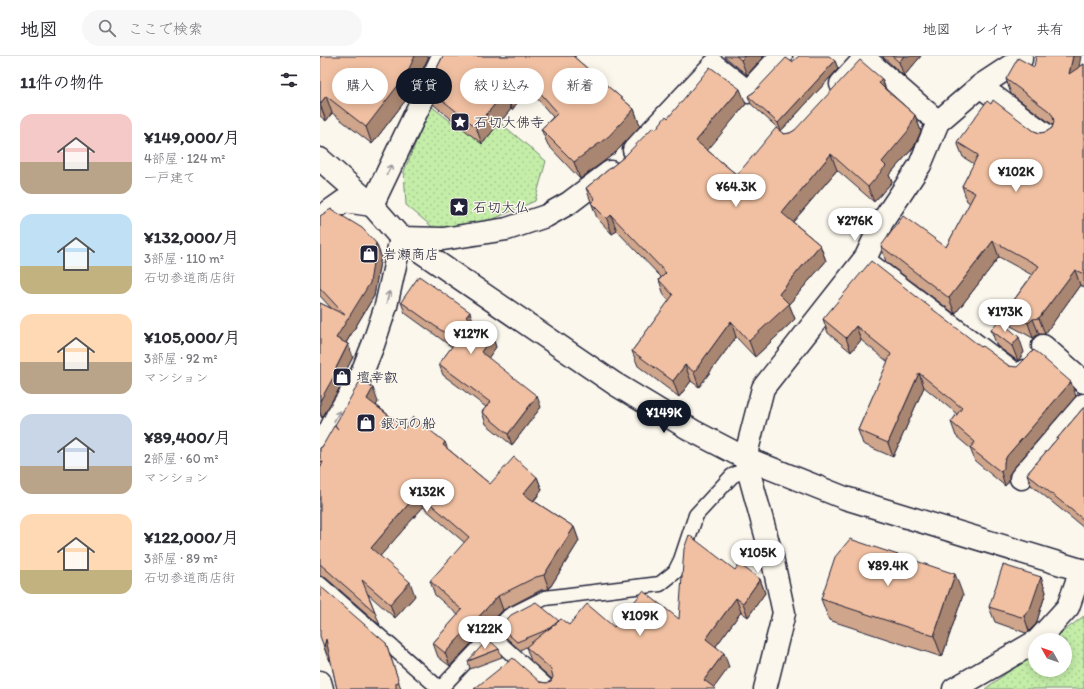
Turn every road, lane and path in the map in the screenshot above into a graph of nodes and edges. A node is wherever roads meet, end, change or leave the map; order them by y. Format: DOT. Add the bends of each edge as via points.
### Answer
graph roads {
  1 [pos="443,56"];
  2 [pos="781,56"];
  3 [pos="1021,56"];
  4 [pos="863,57"];
  5 [pos="980,86"];
  6 [pos="828,98"];
  7 [pos="938,122"];
  8 [pos="1047,136"];
  9 [pos="320,159"];
  10 [pos="372,205"];
  11 [pos="320,218"];
  12 [pos="401,238"];
  13 [pos="866,257"];
  14 [pos="1043,346"];
  15 [pos="1084,382"];
  16 [pos="1084,405"];
  17 [pos="320,451"];
  18 [pos="747,463"];
  19 [pos="1021,478"];
  20 [pos="1082,571"];
  21 [pos="320,584"];
  22 [pos="1044,633"];
  23 [pos="492,636"];
  24 [pos="1028,646"];
  25 [pos="320,682"];
  26 [pos="322,689"];
  27 [pos="440,689"];
  28 [pos="550,689"];
  29 [pos="765,689"];
  30 [pos="954,689"];
  10 -- 1 [label="street, one-way"];
  2 -- 12 [label="street" via="748,92 714,64 622,162 569,203 546,216 507,229 443,239"];
  3 -- 5 [label="street" via="1021,59"];
  4 -- 6 [label="street"];
  4 -- 7 [label="street"];
  5 -- 7 [label="street"];
  5 -- 8 [label="street"];
  7 -- 13 [label="street" via="920,165 882,222"];
  9 -- 10 [label="street"];
  10 -- 11 [label="street" via="344,201"];
  10 -- 12 [label="street"];
  17 -- 12 [label="street, one-way" via="359,380 373,345 386,306"];
  12 -- 18 [label="street" via="615,384"];
  13 -- 14 [label="lane" via="1019,373"];
  13 -- 18 [label="street" via="762,388"];
  14 -- 15 [label="street"];
  16 -- 19 [label="street"];
  18 -- 20 [label="street" via="845,498"];
  18 -- 23 [label="lane" via="696,515 675,572 660,584 545,598 510,616"];
  18 -- 29 [label="street" via="784,613"];
  20 -- 22 [label="street" via="1068,607"];
  21 -- 27 [label="lane"];
  23 -- 27 [label="lane"];
  23 -- 28 [label="lane"];
  24 -- 30 [label="street"];
  25 -- 26 [label="street"];
}
